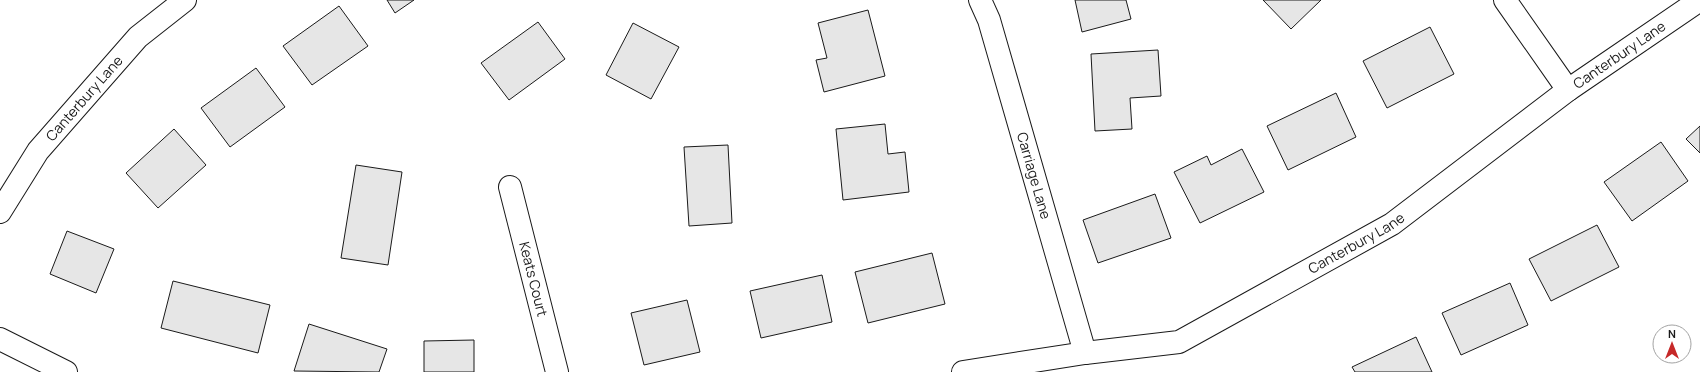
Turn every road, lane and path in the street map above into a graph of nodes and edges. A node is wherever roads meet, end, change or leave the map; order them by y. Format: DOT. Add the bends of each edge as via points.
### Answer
graph roads {
  1 [pos="186,0"];
  2 [pos="980,0"];
  3 [pos="1504,0"];
  4 [pos="1700,0"];
  5 [pos="1568,90"];
  6 [pos="510,187"];
  7 [pos="0,212"];
  8 [pos="0,339"];
  9 [pos="1085,353"];
  10 [pos="66,372"];
  11 [pos="557,372"];
  12 [pos="963,372"];
  1 -- 7 [label="street, Canterbury Lane" via="138,36 38,151"];
  2 -- 9 [label="street, Carriage Lane" via="990,20"];
  3 -- 5 [label="street"];
  4 -- 5 [label="street, Canterbury Lane"];
  5 -- 9 [label="street, Canterbury Lane" via="1392,224 1180,342"];
  6 -- 11 [label="street, Keats Court"];
  8 -- 10 [label="street"];
  9 -- 12 [label="street, Canterbury Lane"];
}
